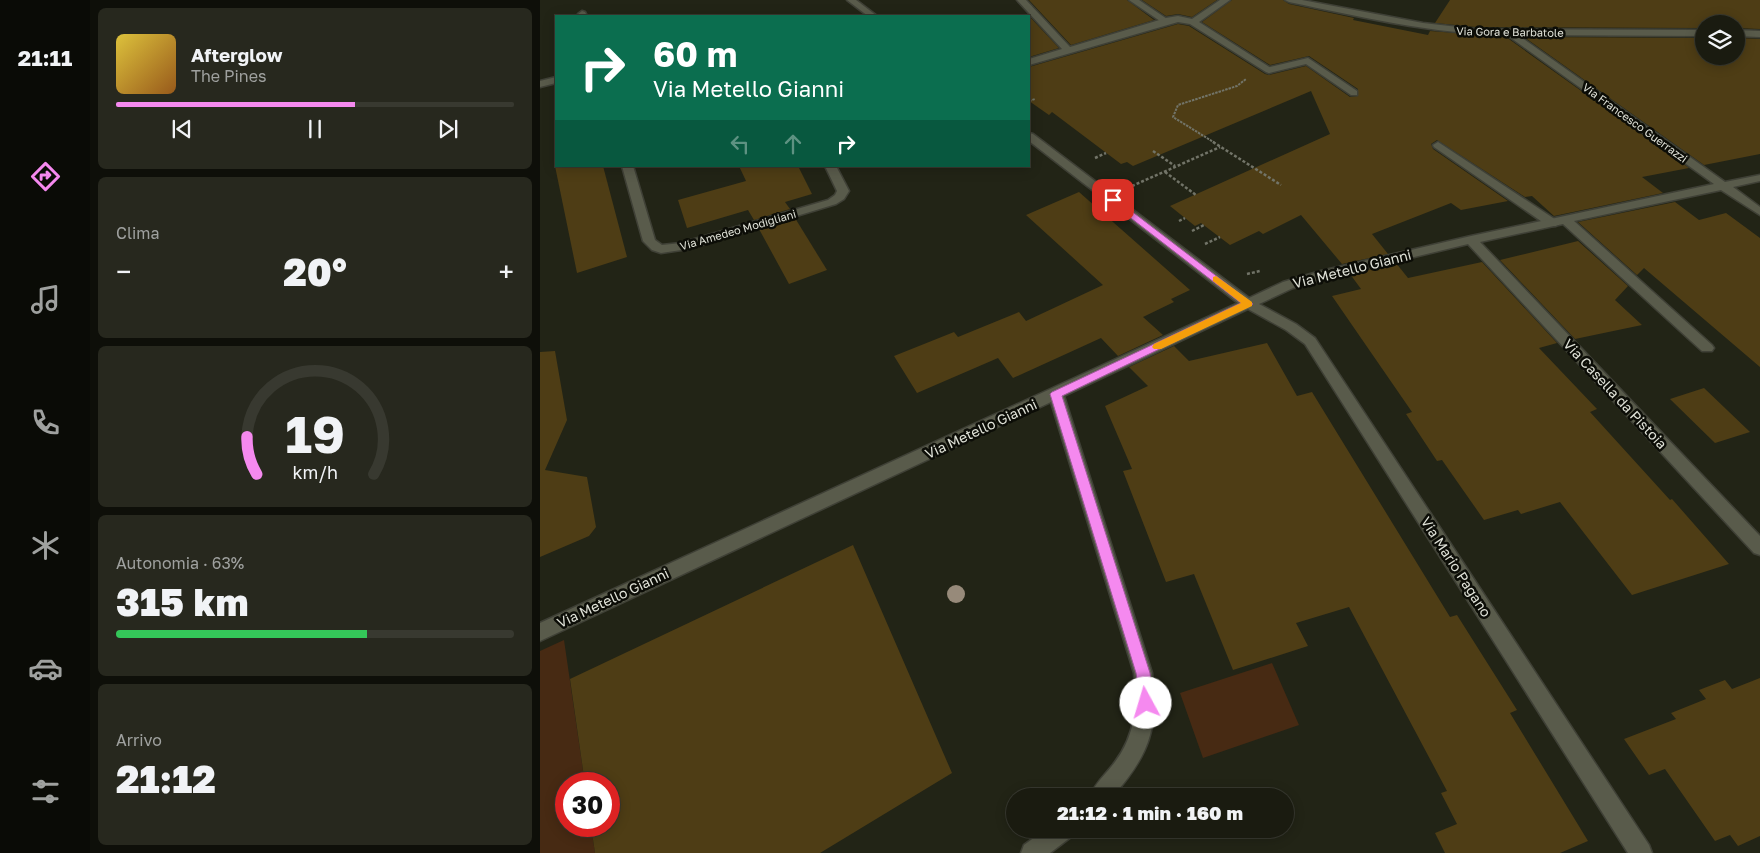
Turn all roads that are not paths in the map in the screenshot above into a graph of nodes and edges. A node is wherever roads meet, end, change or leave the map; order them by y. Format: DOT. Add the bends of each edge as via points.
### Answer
graph roads {
  1 [pos="851,0"];
  2 [pos="1020,0"];
  3 [pos="1133,0"];
  4 [pos="1226,0"];
  5 [pos="1289,0"];
  6 [pos="871,15"];
  7 [pos="1166,21"];
  8 [pos="1193,22"];
  9 [pos="1510,33"];
  10 [pos="1695,33"];
  11 [pos="1745,33"];
  12 [pos="1760,34"];
  13 [pos="1068,50"];
  14 [pos="1030,62"];
  15 [pos="555,80"];
  16 [pos="540,84"];
  17 [pos="1354,93"];
  18 [pos="1030,137"];
  19 [pos="1438,145"];
  20 [pos="628,167"];
  21 [pos="830,167"];
  22 [pos="1760,178"];
  23 [pos="1724,186"];
  24 [pos="1760,212"];
  25 [pos="1566,220"];
  26 [pos="1552,223"];
  27 [pos="1471,240"];
  28 [pos="1248,304"];
  29 [pos="1707,348"];
  30 [pos="1056,394"];
  31 [pos="1760,548"];
  32 [pos="540,632"];
  33 [pos="1107,788"];
  34 [pos="1051,838"];
  35 [pos="1032,853"];
  36 [pos="1641,853"];
  1 -- 6 [label="street"];
  2 -- 13 [label="street"];
  3 -- 7 [label="street"];
  4 -- 8 [label="street"];
  5 -- 9 [label="street, Via Gora e Barbatole" via="1429,27"];
  7 -- 8 [label="street"];
  7 -- 13 [label="street"];
  8 -- 17 [label="street" via="1269,70 1308,61"];
  9 -- 10 [label="street, Via Gora e Barbatole"];
  9 -- 23 [label="street, Via Francesco Guerrazzi"];
  11 -- 12 [label="street"];
  13 -- 14 [label="street"];
  15 -- 16 [label="street"];
  18 -- 28 [label="street, Via Mario Pagano"];
  19 -- 26 [label="street"];
  20 -- 21 [label="street, Via Amedeo Modigliani" via="649,241 663,250 832,202 840,197 842,191"];
  22 -- 23 [label="street, Via Metello Gianni"];
  23 -- 24 [label="street, Via Francesco Guerrazzi"];
  23 -- 25 [label="street, Via Metello Gianni"];
  25 -- 26 [label="street, Via Metello Gianni"];
  25 -- 29 [label="street"];
  26 -- 27 [label="street, Via Metello Gianni"];
  27 -- 28 [label="street, Via Metello Gianni" via="1312,277 1288,284"];
  27 -- 31 [label="street, Via Casella da Pistoia"];
  28 -- 30 [label="street, Via Metello Gianni"];
  28 -- 36 [label="street, Via Mario Pagano" via="1301,333 1318,352"];
  30 -- 32 [label="street, Via Metello Gianni"];
  30 -- 33 [label="street" via="1146,691 1147,714 1137,744"];
  34 -- 35 [label="street"];
}
